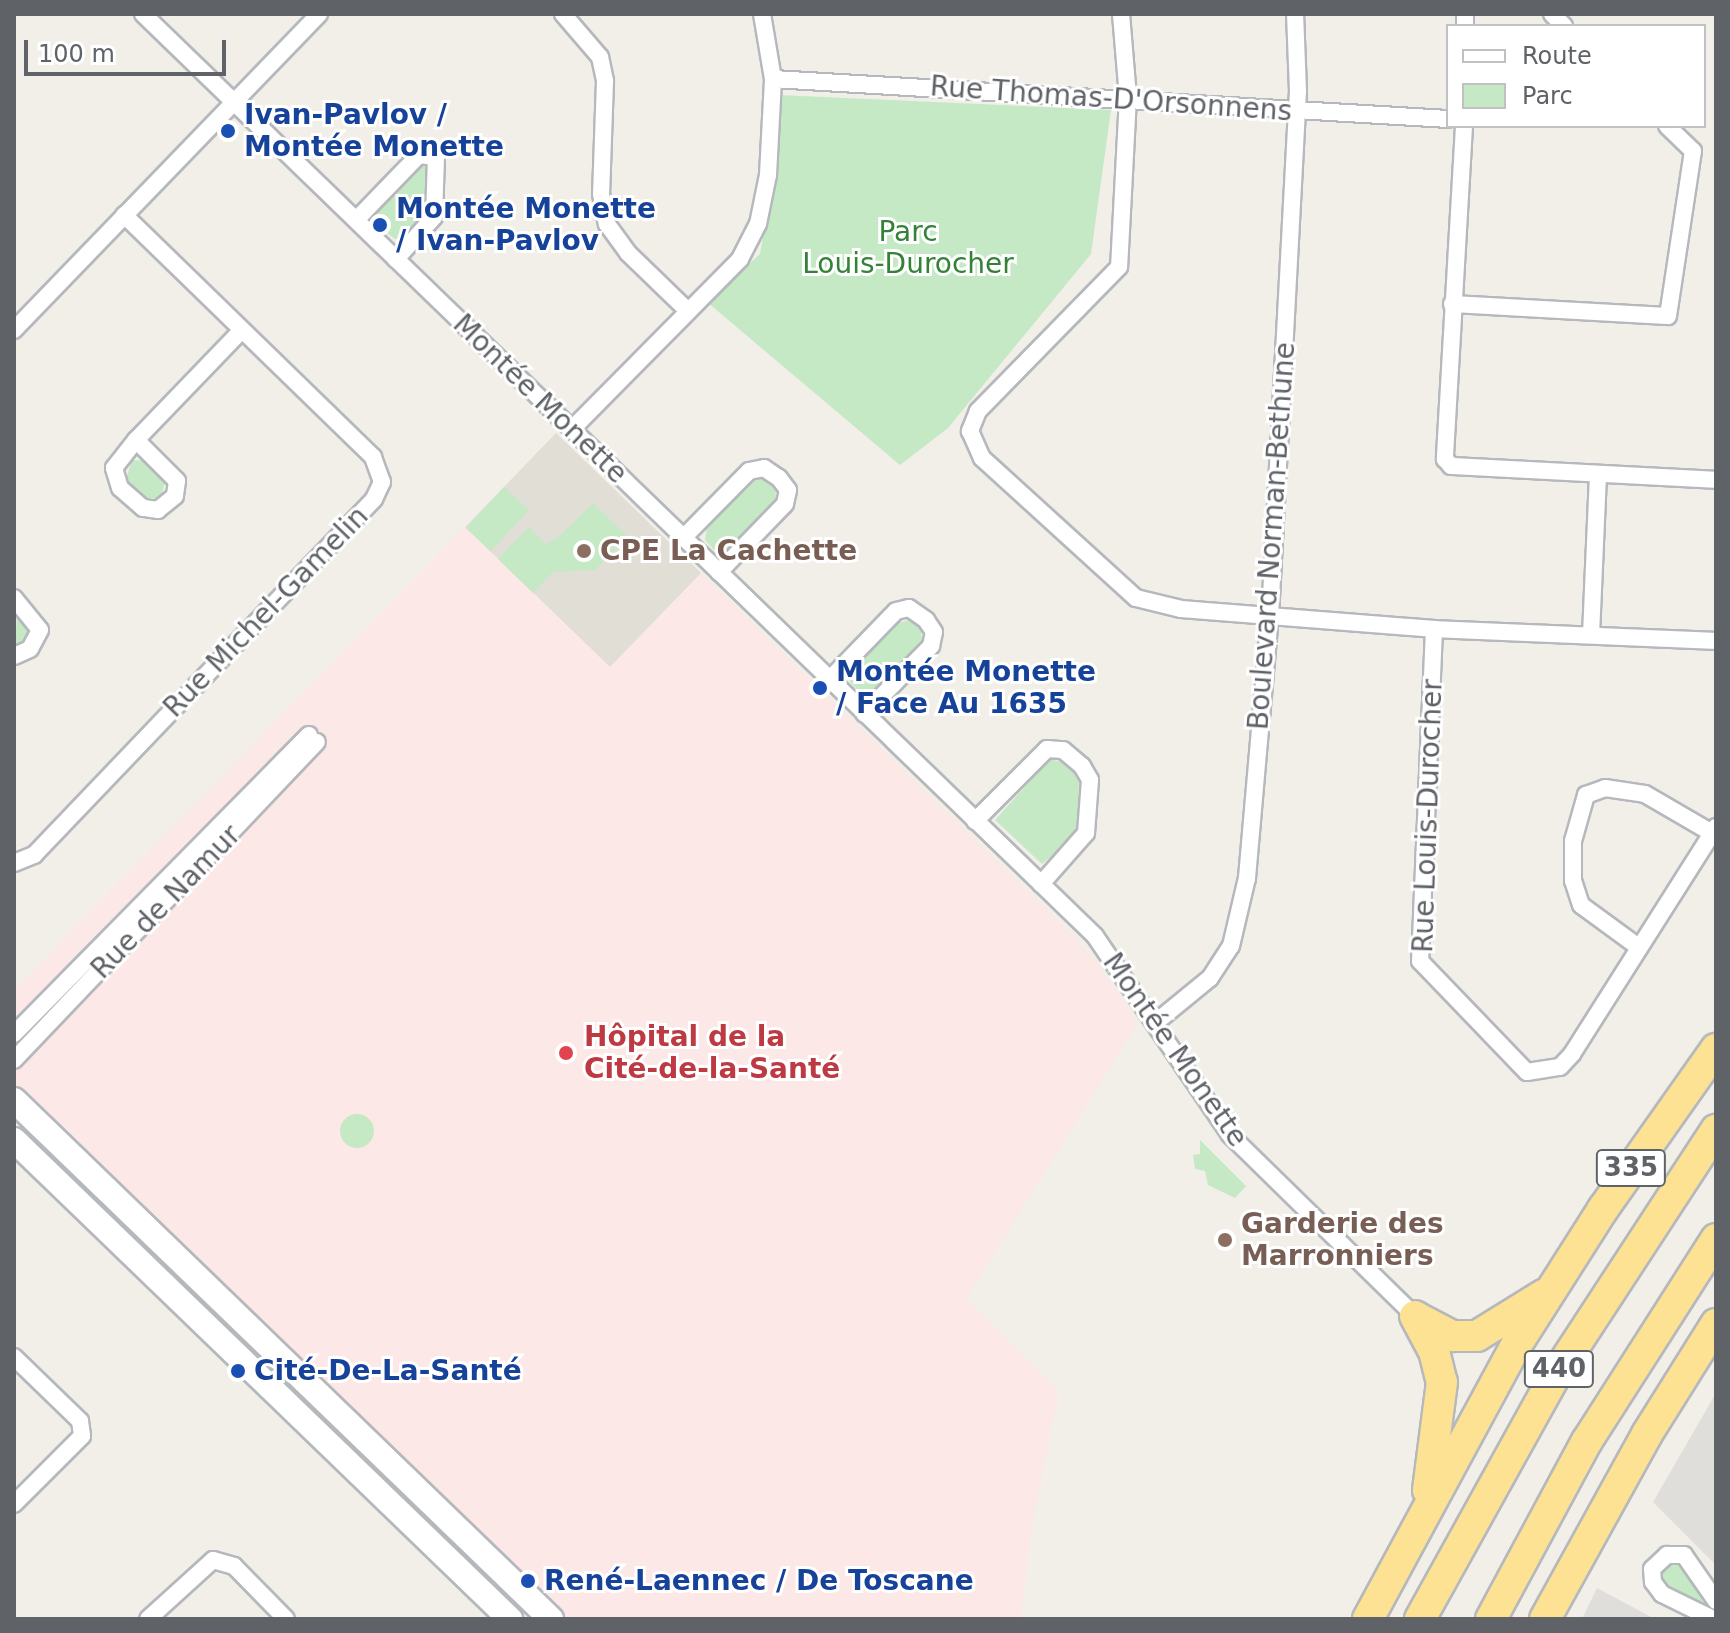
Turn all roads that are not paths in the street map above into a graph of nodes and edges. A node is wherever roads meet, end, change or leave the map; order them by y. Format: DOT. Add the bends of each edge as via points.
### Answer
graph roads {
  1 [pos="143,14"];
  2 [pos="319,14"];
  3 [pos="563,14"];
  4 [pos="762,14"];
  5 [pos="1121,14"];
  6 [pos="1295,14"];
  7 [pos="773,79"];
  8 [pos="1128,97"];
  9 [pos="234,102"];
  10 [pos="1297,111"];
  11 [pos="1446,119"];
  12 [pos="1464,128"];
  13 [pos="1669,128"];
  14 [pos="124,215"];
  15 [pos="356,220"];
  16 [pos="396,259"];
  17 [pos="1452,304"];
  18 [pos="688,311"];
  19 [pos="14,330"];
  20 [pos="241,331"];
  21 [pos="571,430"];
  22 [pos="136,440"];
  23 [pos="1598,475"];
  24 [pos="1716,480"];
  25 [pos="683,538"];
  26 [pos="719,572"];
  27 [pos="14,598"];
  28 [pos="1270,616"];
  29 [pos="1434,629"];
  30 [pos="1591,635"];
  31 [pos="1716,641"];
  32 [pos="14,656"];
  33 [pos="829,680"];
  34 [pos="864,714"];
  35 [pos="975,821"];
  36 [pos="1714,830"];
  37 [pos="14,863"];
  38 [pos="1041,884"];
  39 [pos="1637,946"];
  40 [pos="1155,1023"];
  41 [pos="14,1034"];
  42 [pos="1716,1049"];
  43 [pos="14,1060"];
  44 [pos="14,1100"];
  45 [pos="1716,1130"];
  46 [pos="14,1140"];
  47 [pos="1716,1239"];
  48 [pos="1551,1290"];
  49 [pos="1415,1316"];
  50 [pos="1716,1324"];
  51 [pos="14,1357"];
  52 [pos="14,1504"];
  53 [pos="1426,1504"];
  54 [pos="1716,1601"];
  55 [pos="148,1619"];
  56 [pos="286,1619"];
  57 [pos="510,1619"];
  58 [pos="551,1619"];
  59 [pos="1368,1619"];
  60 [pos="1420,1619"];
  61 [pos="1491,1619"];
  62 [pos="1545,1619"];
  63 [pos="1713,1619"];
  1 -- 9 [label="street, Montée Monette"];
  2 -- 9 [label="street"];
  3 -- 18 [label="street" via="600,57 605,81 601,194 607,224 628,253"];
  4 -- 7 [label="street"];
  5 -- 8 [label="street"];
  6 -- 10 [label="street, Boulevard Norman-Bethune"];
  7 -- 8 [label="street, Rue Thomas-D'Orsonnens"];
  7 -- 18 [label="street" via="768,175 758,224 740,259"];
  8 -- 10 [label="street, Rue Thomas-D'Orsonnens"];
  8 -- 28 [label="street" via="1119,267 1112,280 978,411 970,431 972,442 982,458 1136,598 1181,609"];
  9 -- 14 [label="street"];
  9 -- 15 [label="street, Montée Monette"];
  10 -- 11 [label="street, Rue Thomas-D'Orsonnens"];
  10 -- 28 [label="street, Boulevard Norman-Bethune"];
  12 -- 17 [label="street"];
  13 -- 17 [label="street" via="1693,151 1668,316"];
  14 -- 19 [label="street"];
  14 -- 20 [label="street, Rue Michel-Gamelin"];
  15 -- 16 [label="street, Montée Monette"];
  15 -- 16 [label="street" via="419,155 436,157 434,217"];
  16 -- 21 [label="street, Montée Monette"];
  17 -- 23 [label="street" via="1445,459 1451,466"];
  18 -- 21 [label="street"];
  20 -- 22 [label="street"];
  20 -- 37 [label="street, Rue Michel-Gamelin" via="376,460 382,473 379,491 34,855"];
  21 -- 25 [label="street, Montée Monette"];
  22 -- 22 [label="street" via="116,464 114,478 140,506 158,510 175,496 177,481"];
  23 -- 24 [label="street"];
  23 -- 30 [label="street"];
  25 -- 26 [label="street, Montée Monette"];
  25 -- 26 [label="street" via="749,471 764,468 779,478 788,490 785,504"];
  26 -- 33 [label="street, Montée Monette"];
  27 -- 32 [label="street" via="40,630 30,649"];
  28 -- 29 [label="street"];
  28 -- 40 [label="street, Boulevard Norman-Bethune" via="1247,878 1231,946 1210,978"];
  29 -- 30 [label="street"];
  29 -- 39 [label="street, Rue Louis-Durocher" via="1420,961 1527,1072 1544,1072 1572,1054"];
  30 -- 31 [label="street"];
  33 -- 34 [label="street, Montée Monette"];
  33 -- 34 [label="street" via="896,611 913,609 926,620 934,632 931,646"];
  34 -- 35 [label="street, Montée Monette"];
  35 -- 38 [label="street, Montée Monette"];
  35 -- 38 [label="street" via="1047,749 1060,749 1082,766 1090,780 1086,833"];
  36 -- 39 [label="street, Rue Louis-Durocher"];
  36 -- 39 [label="street, Rue Louis-Durocher" via="1645,794 1605,788 1586,795 1573,841 1573,881 1581,905"];
  38 -- 40 [label="street, Montée Monette" via="1106,949"];
  40 -- 49 [label="street, Montée Monette" via="1246,1154"];
  41 -- 43 [label="street, Rue de Namur" via="313,739"];
  42 -- 48 [label="highway, 335"];
  44 -- 58 [label="street"];
  45 -- 60 [label="highway, 440" via="1545,1391"];
  46 -- 57 [label="street"];
  47 -- 61 [label="highway, 440" via="1587,1441"];
  48 -- 49 [label="highway" via="1477,1336 1452,1336"];
  48 -- 53 [label="highway, 335"];
  49 -- 53 [label="highway" via="1434,1351 1442,1382"];
  50 -- 62 [label="highway" via="1641,1444"];
  51 -- 52 [label="street" via="80,1421 82,1436"];
  53 -- 59 [label="highway, 335"];
  54 -- 63 [label="street" via="1684,1555 1667,1555 1652,1569 1662,1594"];
  55 -- 56 [label="street" via="213,1560 234,1566"];
}
